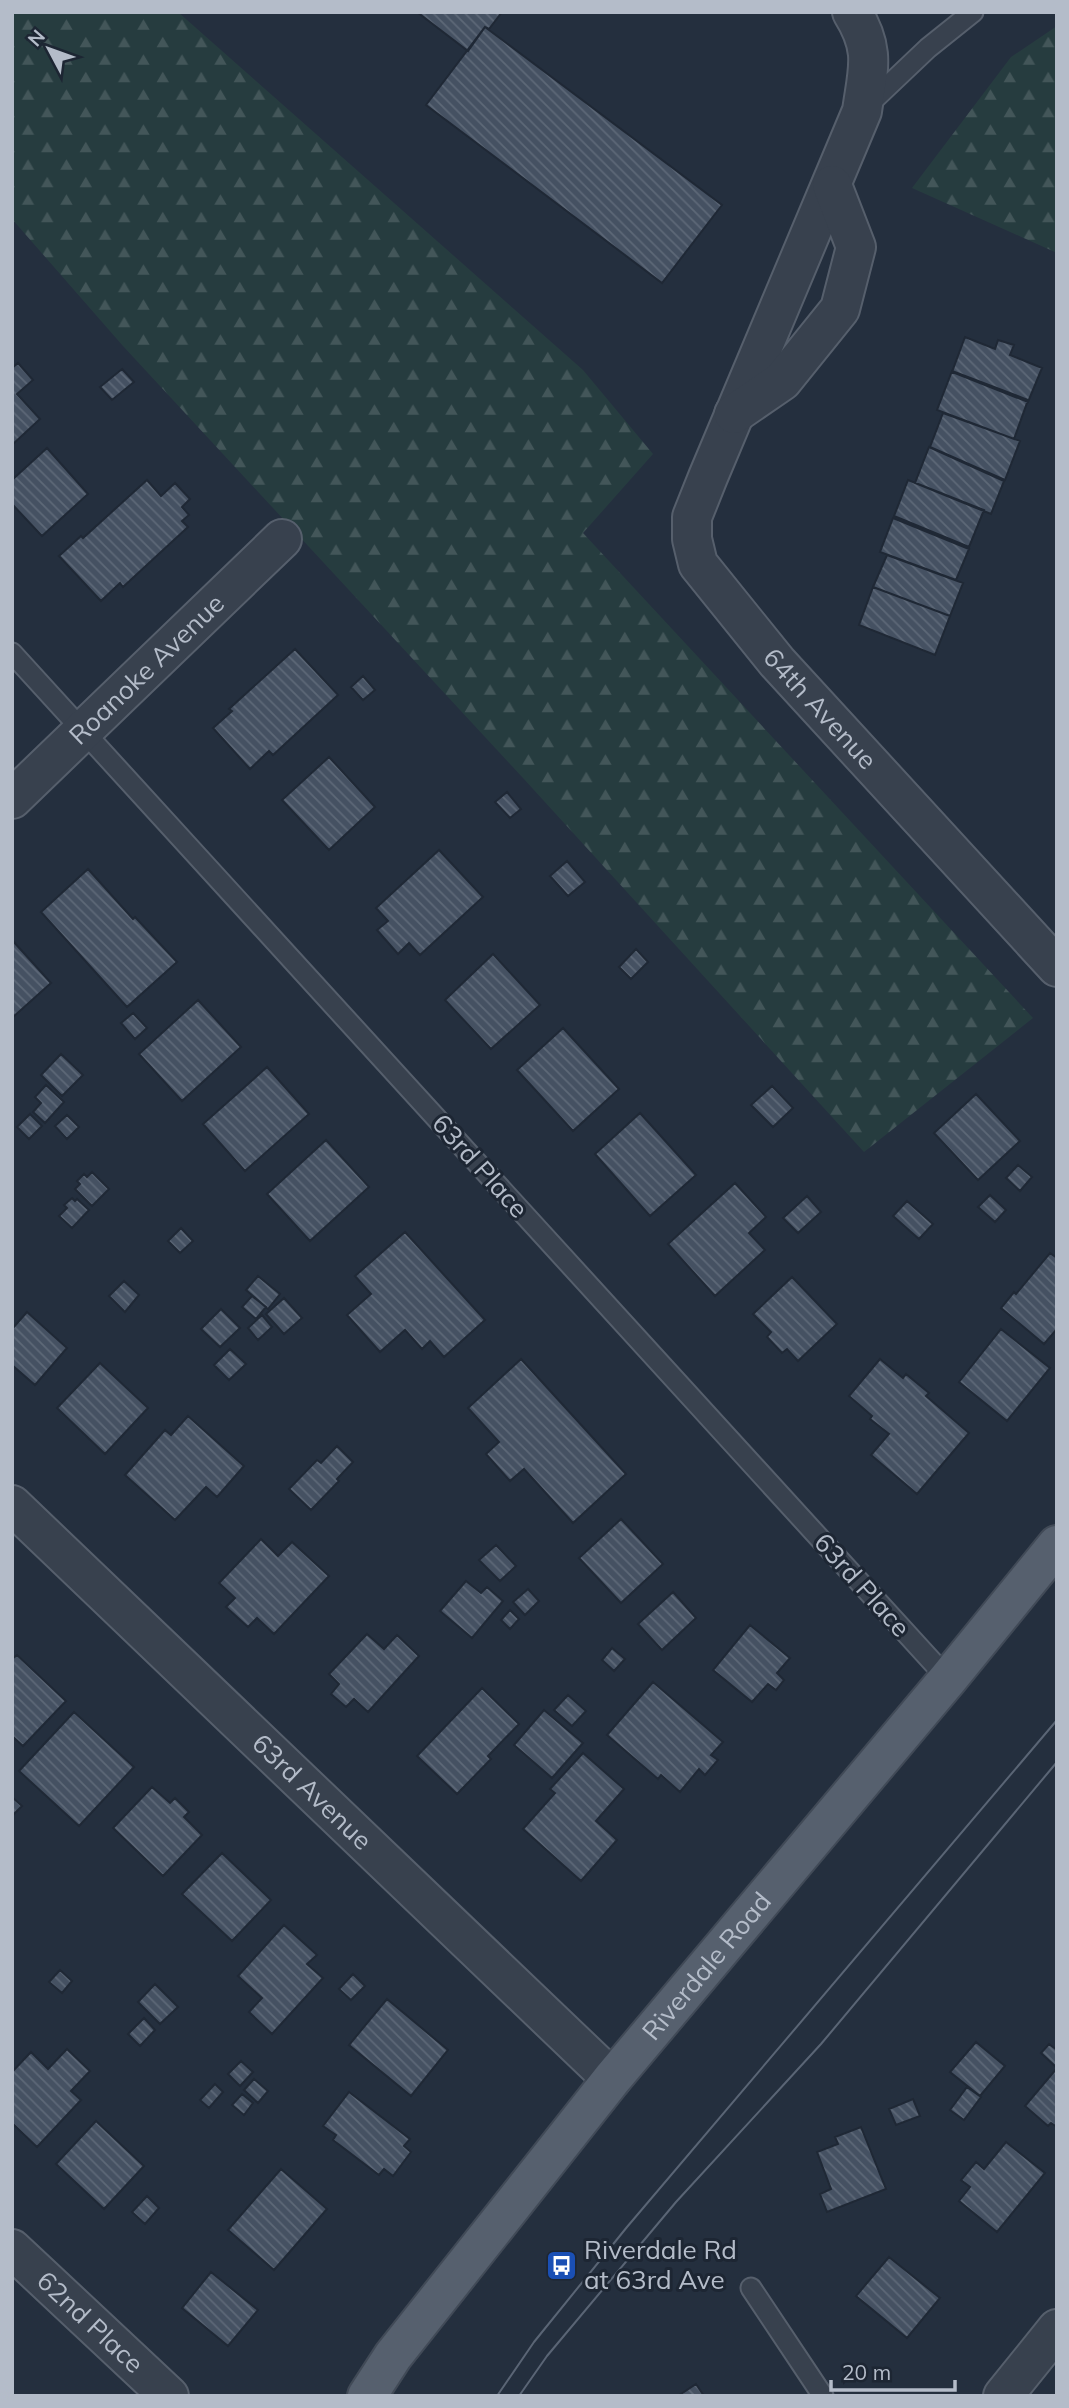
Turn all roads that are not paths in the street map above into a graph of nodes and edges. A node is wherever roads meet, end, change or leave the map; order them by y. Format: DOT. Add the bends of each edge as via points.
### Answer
graph roads {
  1 [pos="852,12"];
  2 [pos="973,12"];
  3 [pos="862,111"];
  4 [pos="832,185"];
  5 [pos="734,414"];
  6 [pos="282,539"];
  7 [pos="12,653"];
  8 [pos="85,731"];
  9 [pos="12,799"];
  10 [pos="1057,967"];
  11 [pos="12,1505"];
  12 [pos="1057,1545"];
  13 [pos="948,1679"];
  14 [pos="612,2078"];
  15 [pos="12,2249"];
  16 [pos="751,2288"];
  17 [pos="1057,2329"];
  18 [pos="169,2396"];
  19 [pos="367,2396"];
  20 [pos="823,2396"];
  21 [pos="1003,2396"];
  1 -- 3 [label="street, 64th Avenue" via="870,58"];
  2 -- 3 [label="lane"];
  3 -- 4 [label="street, 64th Avenue"];
  4 -- 5 [label="street, 64th Avenue"];
  4 -- 5 [label="street" via="856,247 840,309 782,381"];
  5 -- 10 [label="street, 64th Avenue" via="692,517 698,564 777,662"];
  6 -- 8 [label="street, Roanoke Avenue"];
  7 -- 8 [label="lane, 63rd Place"];
  8 -- 9 [label="street, Roanoke Avenue"];
  8 -- 13 [label="lane, 63rd Place"];
  11 -- 14 [label="street, 63rd Avenue"];
  12 -- 13 [label="main road, Riverdale Road"];
  13 -- 14 [label="main road, Riverdale Road"];
  14 -- 19 [label="main road, Riverdale Road" via="393,2356"];
  15 -- 18 [label="street, 62nd Place"];
  16 -- 20 [label="lane"];
  17 -- 21 [label="street"];
}
